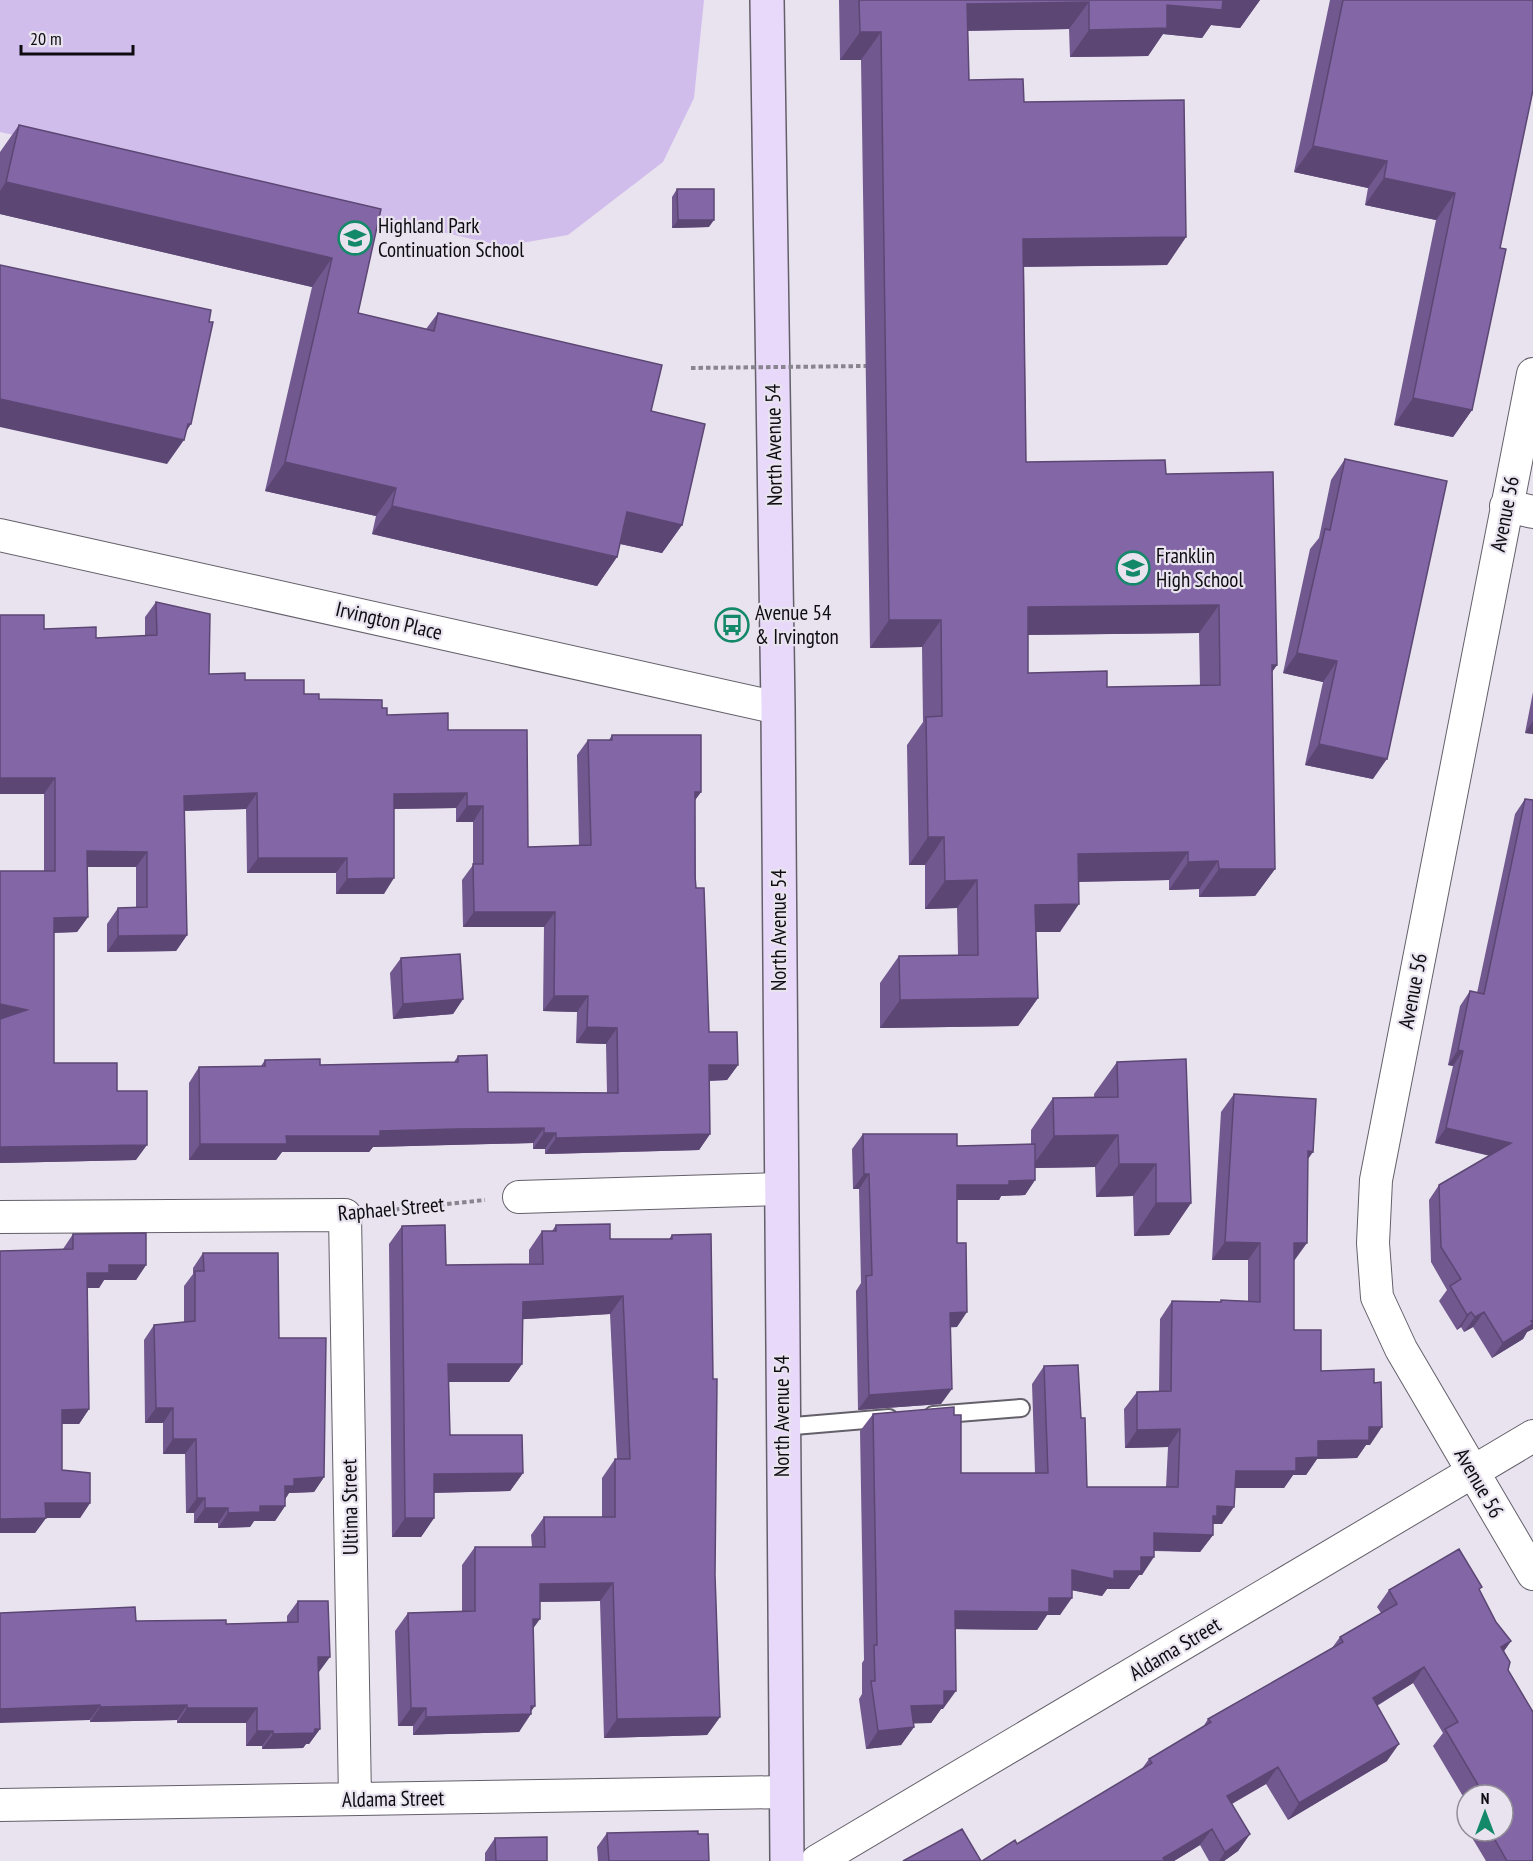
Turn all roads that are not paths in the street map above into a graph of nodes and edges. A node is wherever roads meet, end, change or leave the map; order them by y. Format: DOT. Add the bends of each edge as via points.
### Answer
graph roads {
  1 [pos="767,0"];
  2 [pos="1533,374"];
  3 [pos="1520,509"];
  4 [pos="0,535"];
  5 [pos="778,708"];
  6 [pos="781,1189"];
  7 [pos="519,1197"];
  8 [pos="345,1215"];
  9 [pos="0,1217"];
  10 [pos="1021,1408"];
  11 [pos="782,1427"];
  12 [pos="1533,1436"];
  13 [pos="1472,1473"];
  14 [pos="1533,1574"];
  15 [pos="785,1792"];
  16 [pos="355,1799"];
  17 [pos="0,1805"];
  18 [pos="787,1861"];
  19 [pos="817,1861"];
  1 -- 5 [label="street, North Avenue 54"];
  2 -- 3 [label="street, Avenue 56"];
  3 -- 13 [label="street, Avenue 56" via="1376,1180 1372,1243 1377,1297 1401,1349"];
  4 -- 5 [label="street, Irvington Place"];
  5 -- 6 [label="street, North Avenue 54"];
  6 -- 7 [label="street"];
  6 -- 11 [label="street, North Avenue 54"];
  8 -- 9 [label="street, Raphael Street"];
  8 -- 16 [label="street, Ultima Street"];
  10 -- 11 [label="lane"];
  11 -- 15 [label="street, North Avenue 54"];
  12 -- 13 [label="street, Aldama Street"];
  13 -- 14 [label="street, Avenue 56"];
  13 -- 19 [label="street, Aldama Street"];
  15 -- 16 [label="street, Aldama Street"];
  15 -- 18 [label="street, North Avenue 54"];
  16 -- 17 [label="street, Aldama Street"];
}
